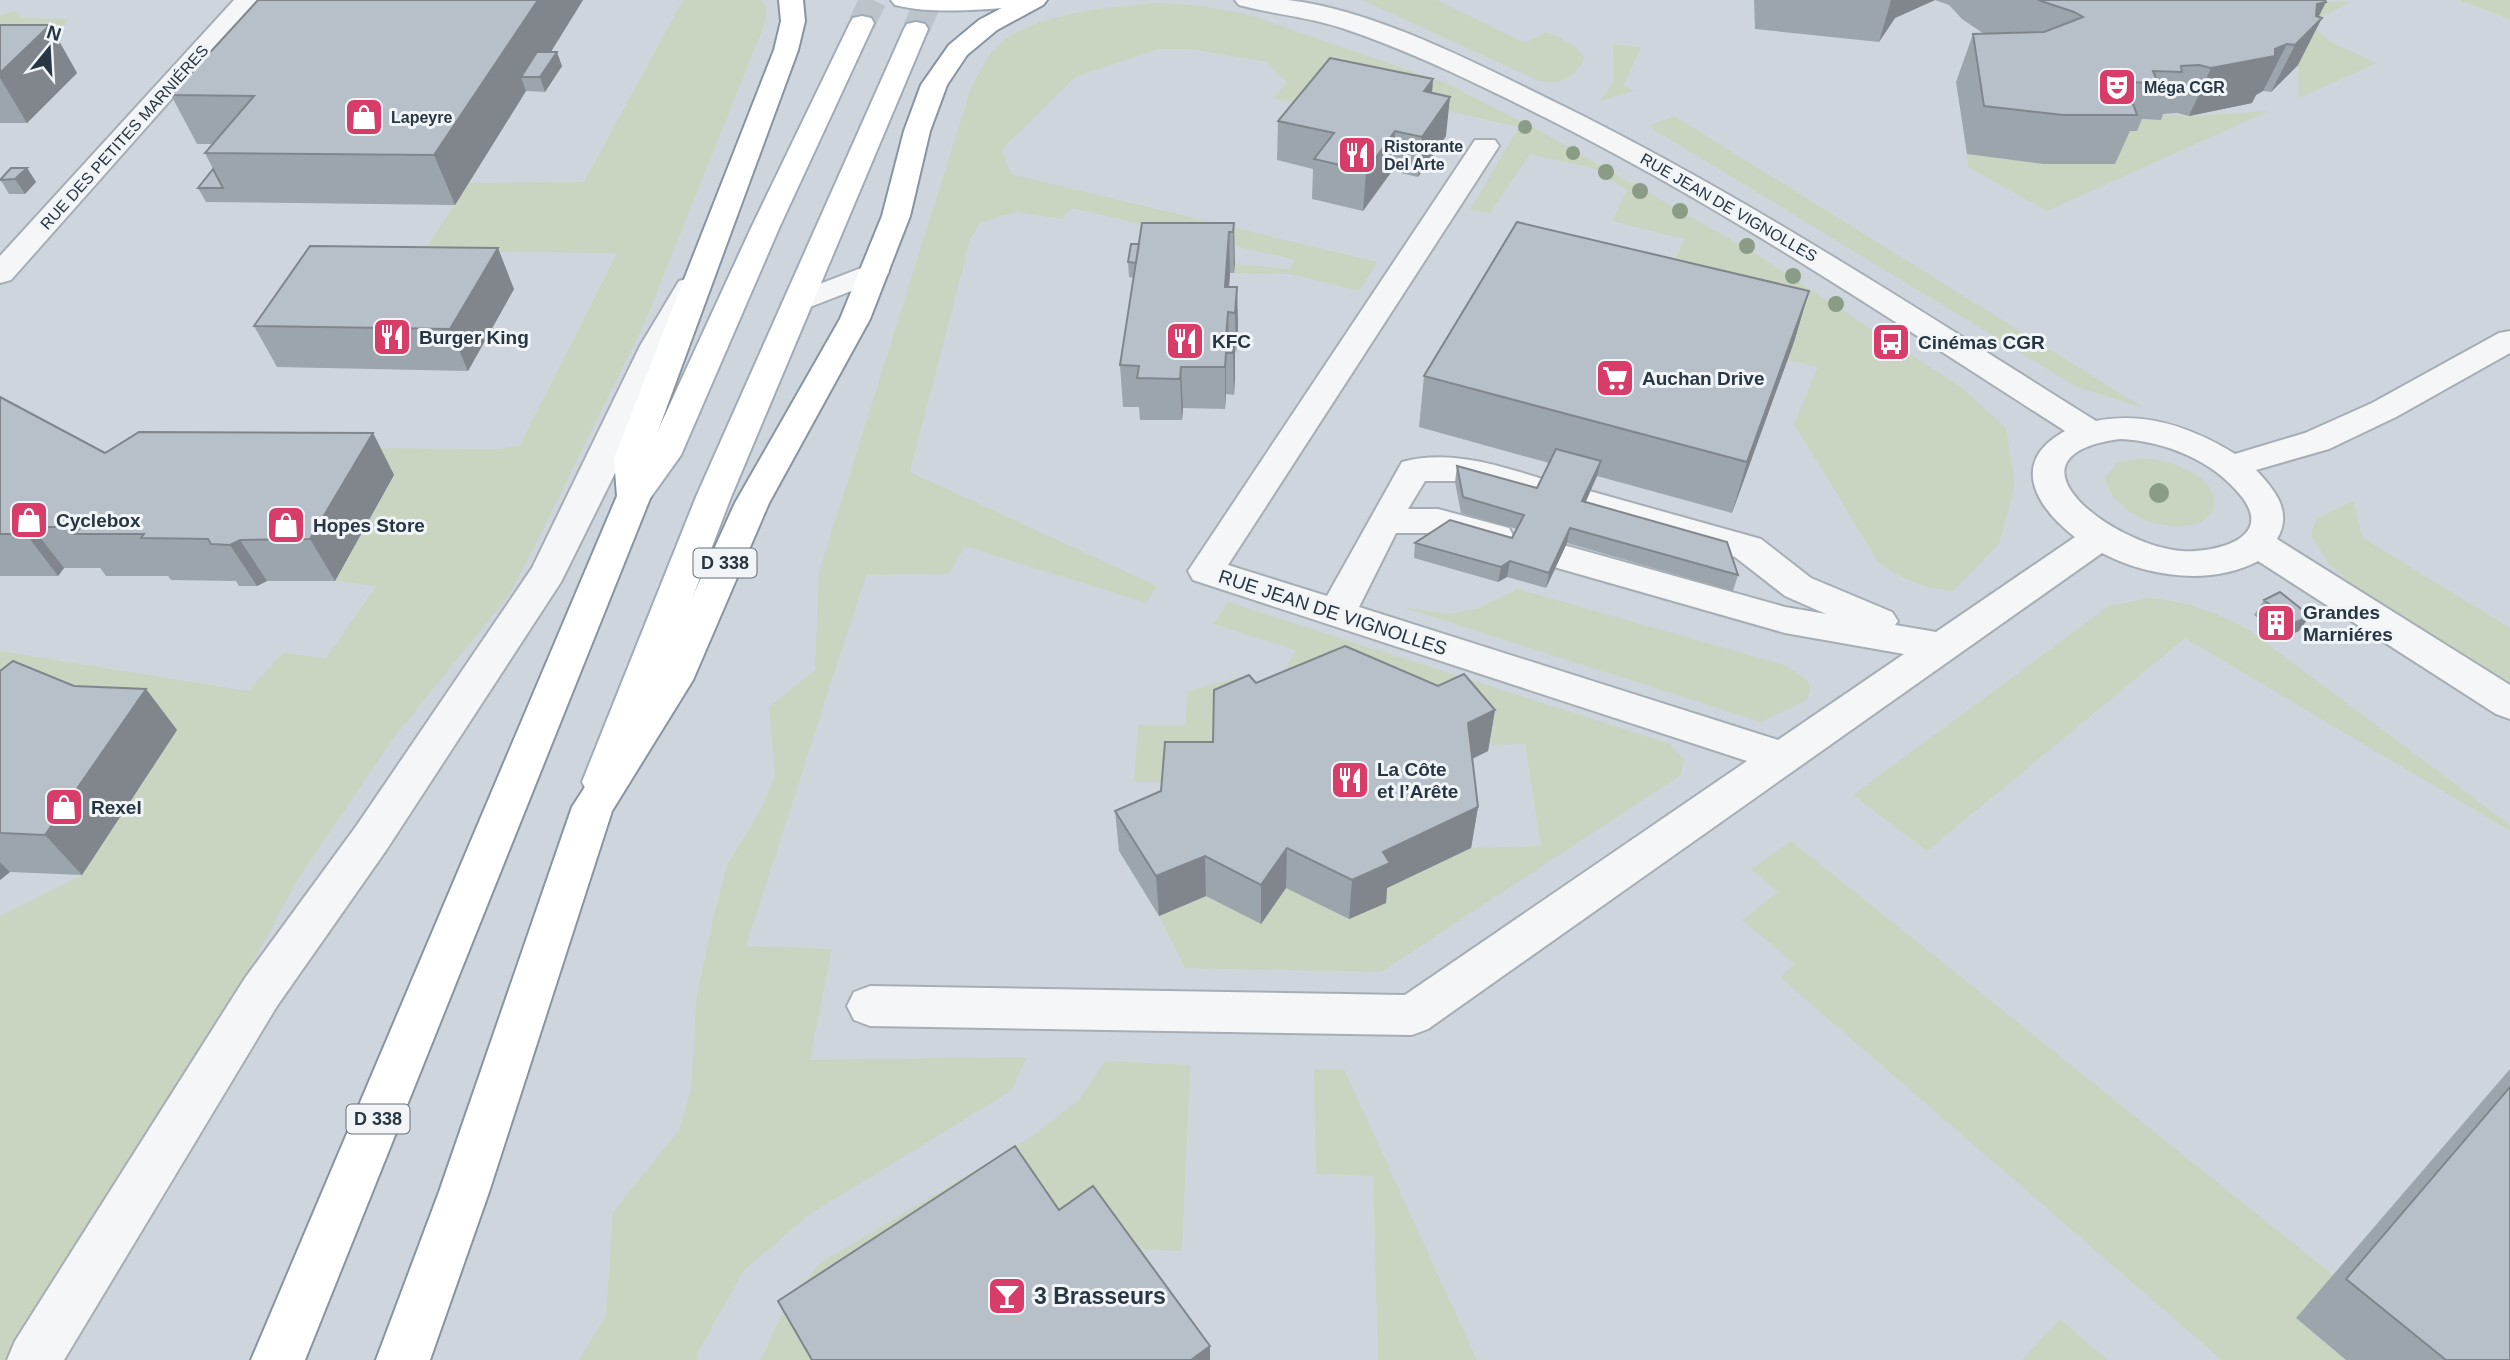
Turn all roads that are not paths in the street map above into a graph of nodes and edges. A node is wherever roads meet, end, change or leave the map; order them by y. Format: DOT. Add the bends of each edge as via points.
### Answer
graph roads {
  1 [pos="247,0"];
  2 [pos="791,0"];
  3 [pos="903,0"];
  4 [pos="1024,0"];
  5 [pos="1035,0"];
  6 [pos="1247,0"];
  7 [pos="1316,0"];
  8 [pos="1348,22"];
  9 [pos="862,23"];
  10 [pos="915,29"];
  11 [pos="1485,146"];
  12 [pos="713,249"];
  13 [pos="874,272"];
  14 [pos="0,274"];
  15 [pos="797,303"];
  16 [pos="2510,340"];
  17 [pos="2089,431"];
  18 [pos="2232,466"];
  19 [pos="1541,489"];
  20 [pos="634,496"];
  21 [pos="1586,502"];
  22 [pos="1384,521"];
  23 [pos="2100,537"];
  24 [pos="1515,542"];
  25 [pos="2257,543"];
  26 [pos="1560,556"];
  27 [pos="1336,613"];
  28 [pos="1943,647"];
  29 [pos="2510,704"];
  30 [pos="1784,757"];
  31 [pos="593,807"];
  32 [pos="870,1006"];
  33 [pos="34,1360"];
  34 [pos="278,1360"];
  35 [pos="404,1360"];
  1 -- 14 [label="street, RUE DES PETITES MARNIÉRES"];
  2 -- 12 [label="main road, D 338" via="793,21 786,51"];
  3 -- 4 [label="main road"];
  5 -- 13 [label="main road, D 338" via="988,25 958,50 934,85 917,131 896,216"];
  6 -- 8 [label="street, RUE JEAN DE VIGNOLLES"];
  7 -- 8 [label="street, RUE JEAN DE VIGNOLLES"];
  8 -- 17 [label="street, RUE JEAN DE VIGNOLLES" via="1441,57 1589,127 1699,186"];
  9 -- 20 [label="main road, D 338" via="664,455"];
  10 -- 15 [label="main road, D 338"];
  11 -- 27 [label="street, RUE JEAN DE VIGNOLLES" via="1206,571"];
  12 -- 20 [label="main road, D 338" via="631,458"];
  12 -- 33 [label="street" via="656,346 548,573 261,992"];
  13 -- 15 [label="street"];
  13 -- 31 [label="main road, D 338" via="855,319 752,503 674,680"];
  15 -- 31 [label="main road, D 338" via="657,633"];
  16 -- 18 [label="street" via="2317,442"];
  17 -- 18 [label="street" via="2156,432 2192,443"];
  17 -- 23 [label="street" via="2060,446 2049,476 2063,506"];
  18 -- 25 [label="street" via="2255,488 2266,512"];
  19 -- 22 [label="street" via="1471,470 1414,470"];
  20 -- 34 [label="main road, D 338"];
  21 -- 28 [label="street" via="1748,548 1798,587"];
  22 -- 24 [label="street" via="1438,521"];
  22 -- 27 [label="street"];
  23 -- 25 [label="street" via="2140,555 2198,564 2232,559"];
  23 -- 28 [label="street"];
  25 -- 29 [label="street"];
  26 -- 28 [label="street" via="1785,620"];
  27 -- 30 [label="street, RUE JEAN DE VIGNOLLES"];
  28 -- 30 [label="street"];
  30 -- 32 [label="street" via="1412,1016"];
  31 -- 35 [label="main road, D 338"];
}
